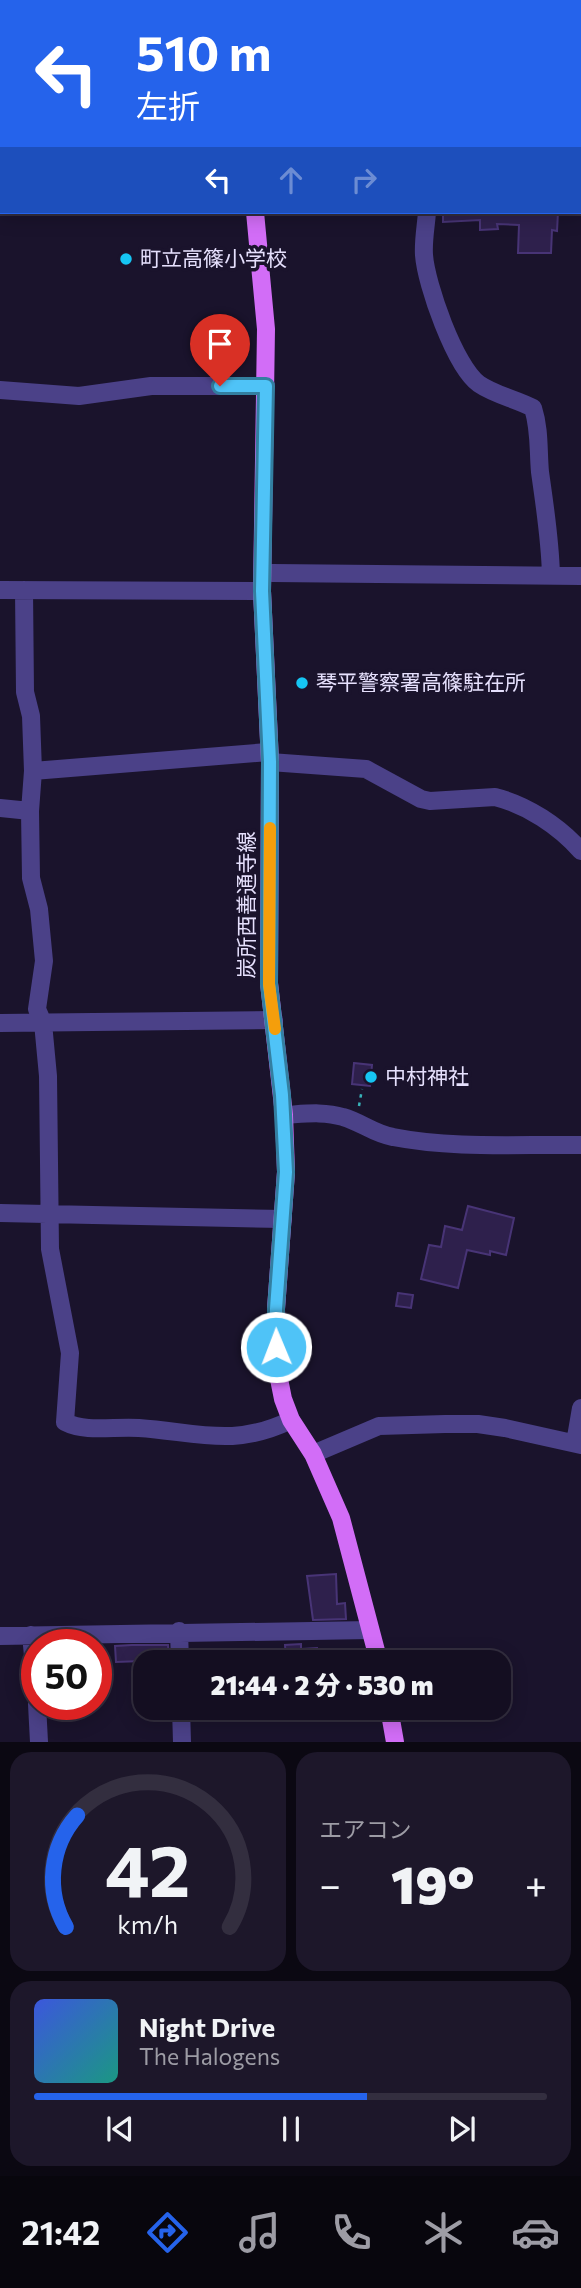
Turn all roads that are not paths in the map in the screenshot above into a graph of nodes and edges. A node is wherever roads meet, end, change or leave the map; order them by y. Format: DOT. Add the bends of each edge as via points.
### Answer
graph roads {
  1 [pos="255,214"];
  2 [pos="427,214"];
  3 [pos="266,386"];
  4 [pos="0,390"];
  5 [pos="272,573"];
  6 [pos="551,575"];
  7 [pos="581,576"];
  8 [pos="0,590"];
  9 [pos="24,590"];
  10 [pos="262,591"];
  11 [pos="269,757"];
  12 [pos="33,771"];
  13 [pos="0,808"];
  14 [pos="30,811"];
  15 [pos="581,851"];
  16 [pos="274,1020"];
  17 [pos="0,1023"];
  18 [pos="43,1023"];
  19 [pos="284,1115"];
  20 [pos="581,1144"];
  21 [pos="0,1213"];
  22 [pos="49,1214"];
  23 [pos="283,1219"];
  24 [pos="581,1408"];
  25 [pos="291,1420"];
  26 [pos="578,1444"];
  27 [pos="313,1454"];
  28 [pos="370,1630"];
  29 [pos="179,1631"];
  30 [pos="112,1633"];
  31 [pos="21,1635"];
  32 [pos="0,1636"];
  33 [pos="180,1650"];
  34 [pos="376,1650"];
  35 [pos="38,1720"];
  36 [pos="181,1720"];
  37 [pos="391,1720"];
  38 [pos="39,1742"];
  39 [pos="181,1742"];
  40 [pos="396,1742"];
  1 -- 3 [label="main road, 炭所西善通寺線" via="266,329"];
  2 -- 6 [label="street" via="426,271 454,350 476,383 533,408 539,427"];
  3 -- 4 [label="street" via="151,386 79,396"];
  3 -- 10 [label="main road, 炭所西善通寺線"];
  5 -- 6 [label="street"];
  6 -- 7 [label="street"];
  8 -- 9 [label="street"];
  9 -- 10 [label="street"];
  9 -- 12 [label="street" via="25,692 31,716"];
  10 -- 11 [label="main road, 炭所西善通寺線"];
  11 -- 12 [label="street"];
  11 -- 15 [label="street" via="366,769 430,801 495,797 549,822"];
  11 -- 16 [label="main road, 炭所西善通寺線" via="269,984"];
  12 -- 14 [label="street"];
  13 -- 14 [label="street"];
  14 -- 18 [label="street" via="31,878 44,961 37,1009"];
  16 -- 18 [label="street"];
  16 -- 19 [label="main road, 炭所西善通寺線"];
  17 -- 18 [label="street"];
  18 -- 22 [label="street"];
  19 -- 20 [label="street" via="341,1116 374,1132 414,1140"];
  19 -- 23 [label="main road, 炭所西善通寺線"];
  21 -- 22 [label="street"];
  22 -- 23 [label="street"];
  22 -- 25 [label="street" via="50,1249 70,1353 65,1422 74,1427 139,1428 205,1437 253,1435"];
  23 -- 25 [label="main road, 炭所西善通寺線" via="276,1347 283,1399"];
  24 -- 26 [label="street"];
  25 -- 27 [label="main road, 炭所西善通寺線"];
  26 -- 27 [label="street" via="478,1424 379,1426"];
  27 -- 28 [label="main road, 炭所西善通寺線" via="341,1518"];
  28 -- 29 [label="street"];
  28 -- 34 [label="main road, 炭所西善通寺線"];
  29 -- 30 [label="street"];
  29 -- 33 [label="street"];
  31 -- 32 [label="street"];
  35 -- 38 [label="street"];
  36 -- 39 [label="street"];
  37 -- 40 [label="main road"];
}
